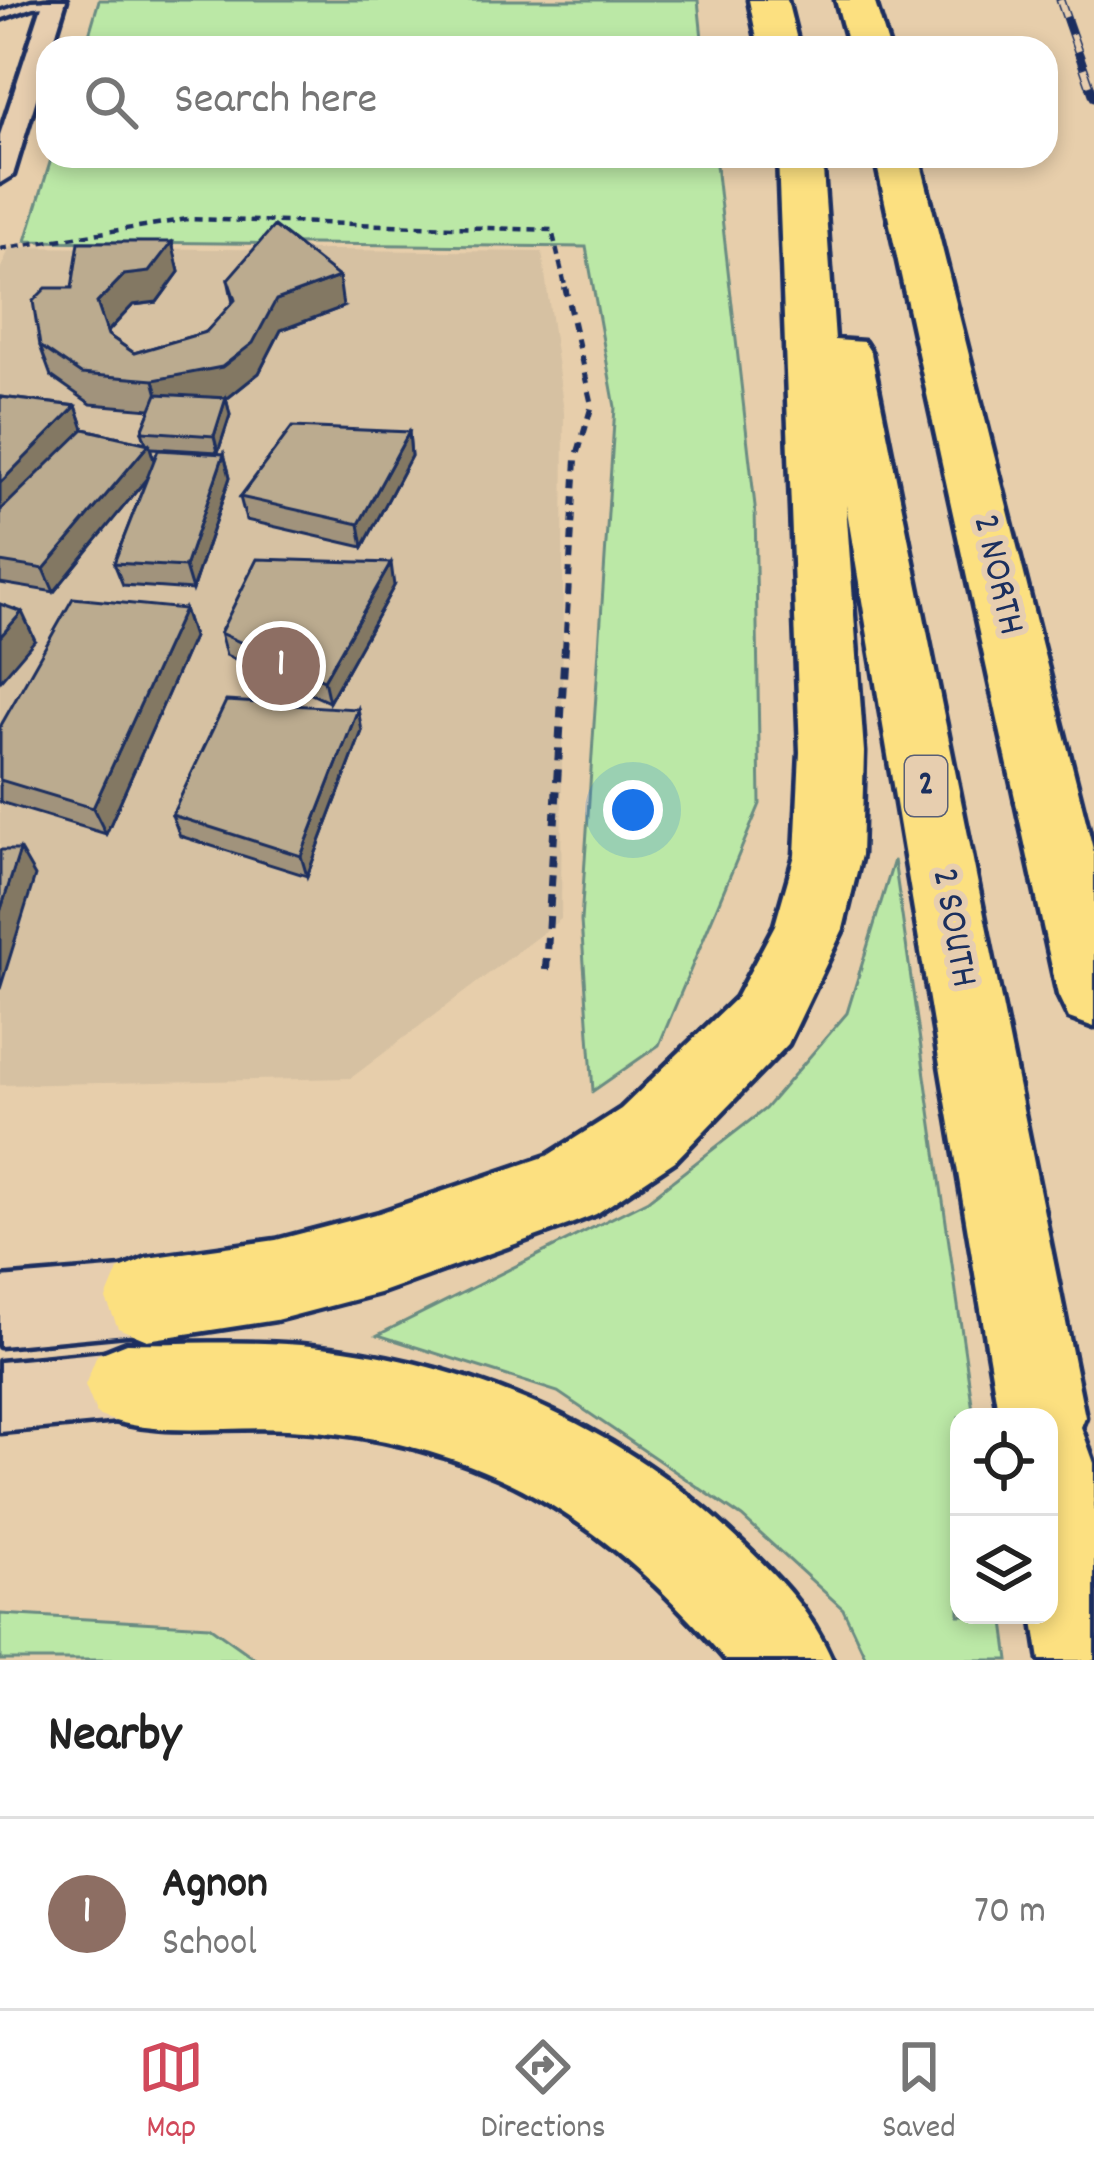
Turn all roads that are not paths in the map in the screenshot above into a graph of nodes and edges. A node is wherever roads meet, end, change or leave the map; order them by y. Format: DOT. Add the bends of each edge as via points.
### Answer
graph roads {
  1 [pos="768,0"];
  2 [pos="854,0"];
  3 [pos="54,1"];
  4 [pos="0,16"];
  5 [pos="43,36"];
  6 [pos="776,36"];
  7 [pos="865,36"];
  8 [pos="36,59"];
  9 [pos="803,168"];
  10 [pos="805,168"];
  11 [pos="900,168"];
  12 [pos="0,175"];
  13 [pos="1094,995"];
  14 [pos="147,1299"];
  15 [pos="0,1312"];
  16 [pos="127,1385"];
  17 [pos="0,1397"];
  18 [pos="1040,1408"];
  19 [pos="1058,1504"];
  20 [pos="785,1660"];
  21 [pos="1087,1660"];
  1 -- 6 [label="highway"];
  2 -- 7 [label="highway"];
  3 -- 4 [label="lane"];
  3 -- 5 [label="street"];
  8 -- 12 [label="street"];
  9 -- 14 [label="highway" via="832,752 827,855 808,929 762,1021 648,1135 568,1187 379,1253 277,1280"];
  10 -- 18 [label="highway, 2 SOUTH / 2" via="839,315"];
  11 -- 13 [label="highway, 2 NORTH"];
  14 -- 15 [label="main road"];
  16 -- 17 [label="main road"];
  16 -- 20 [label="highway" via="318,1389 440,1413 573,1465 671,1538"];
  19 -- 21 [label="highway"];
}
